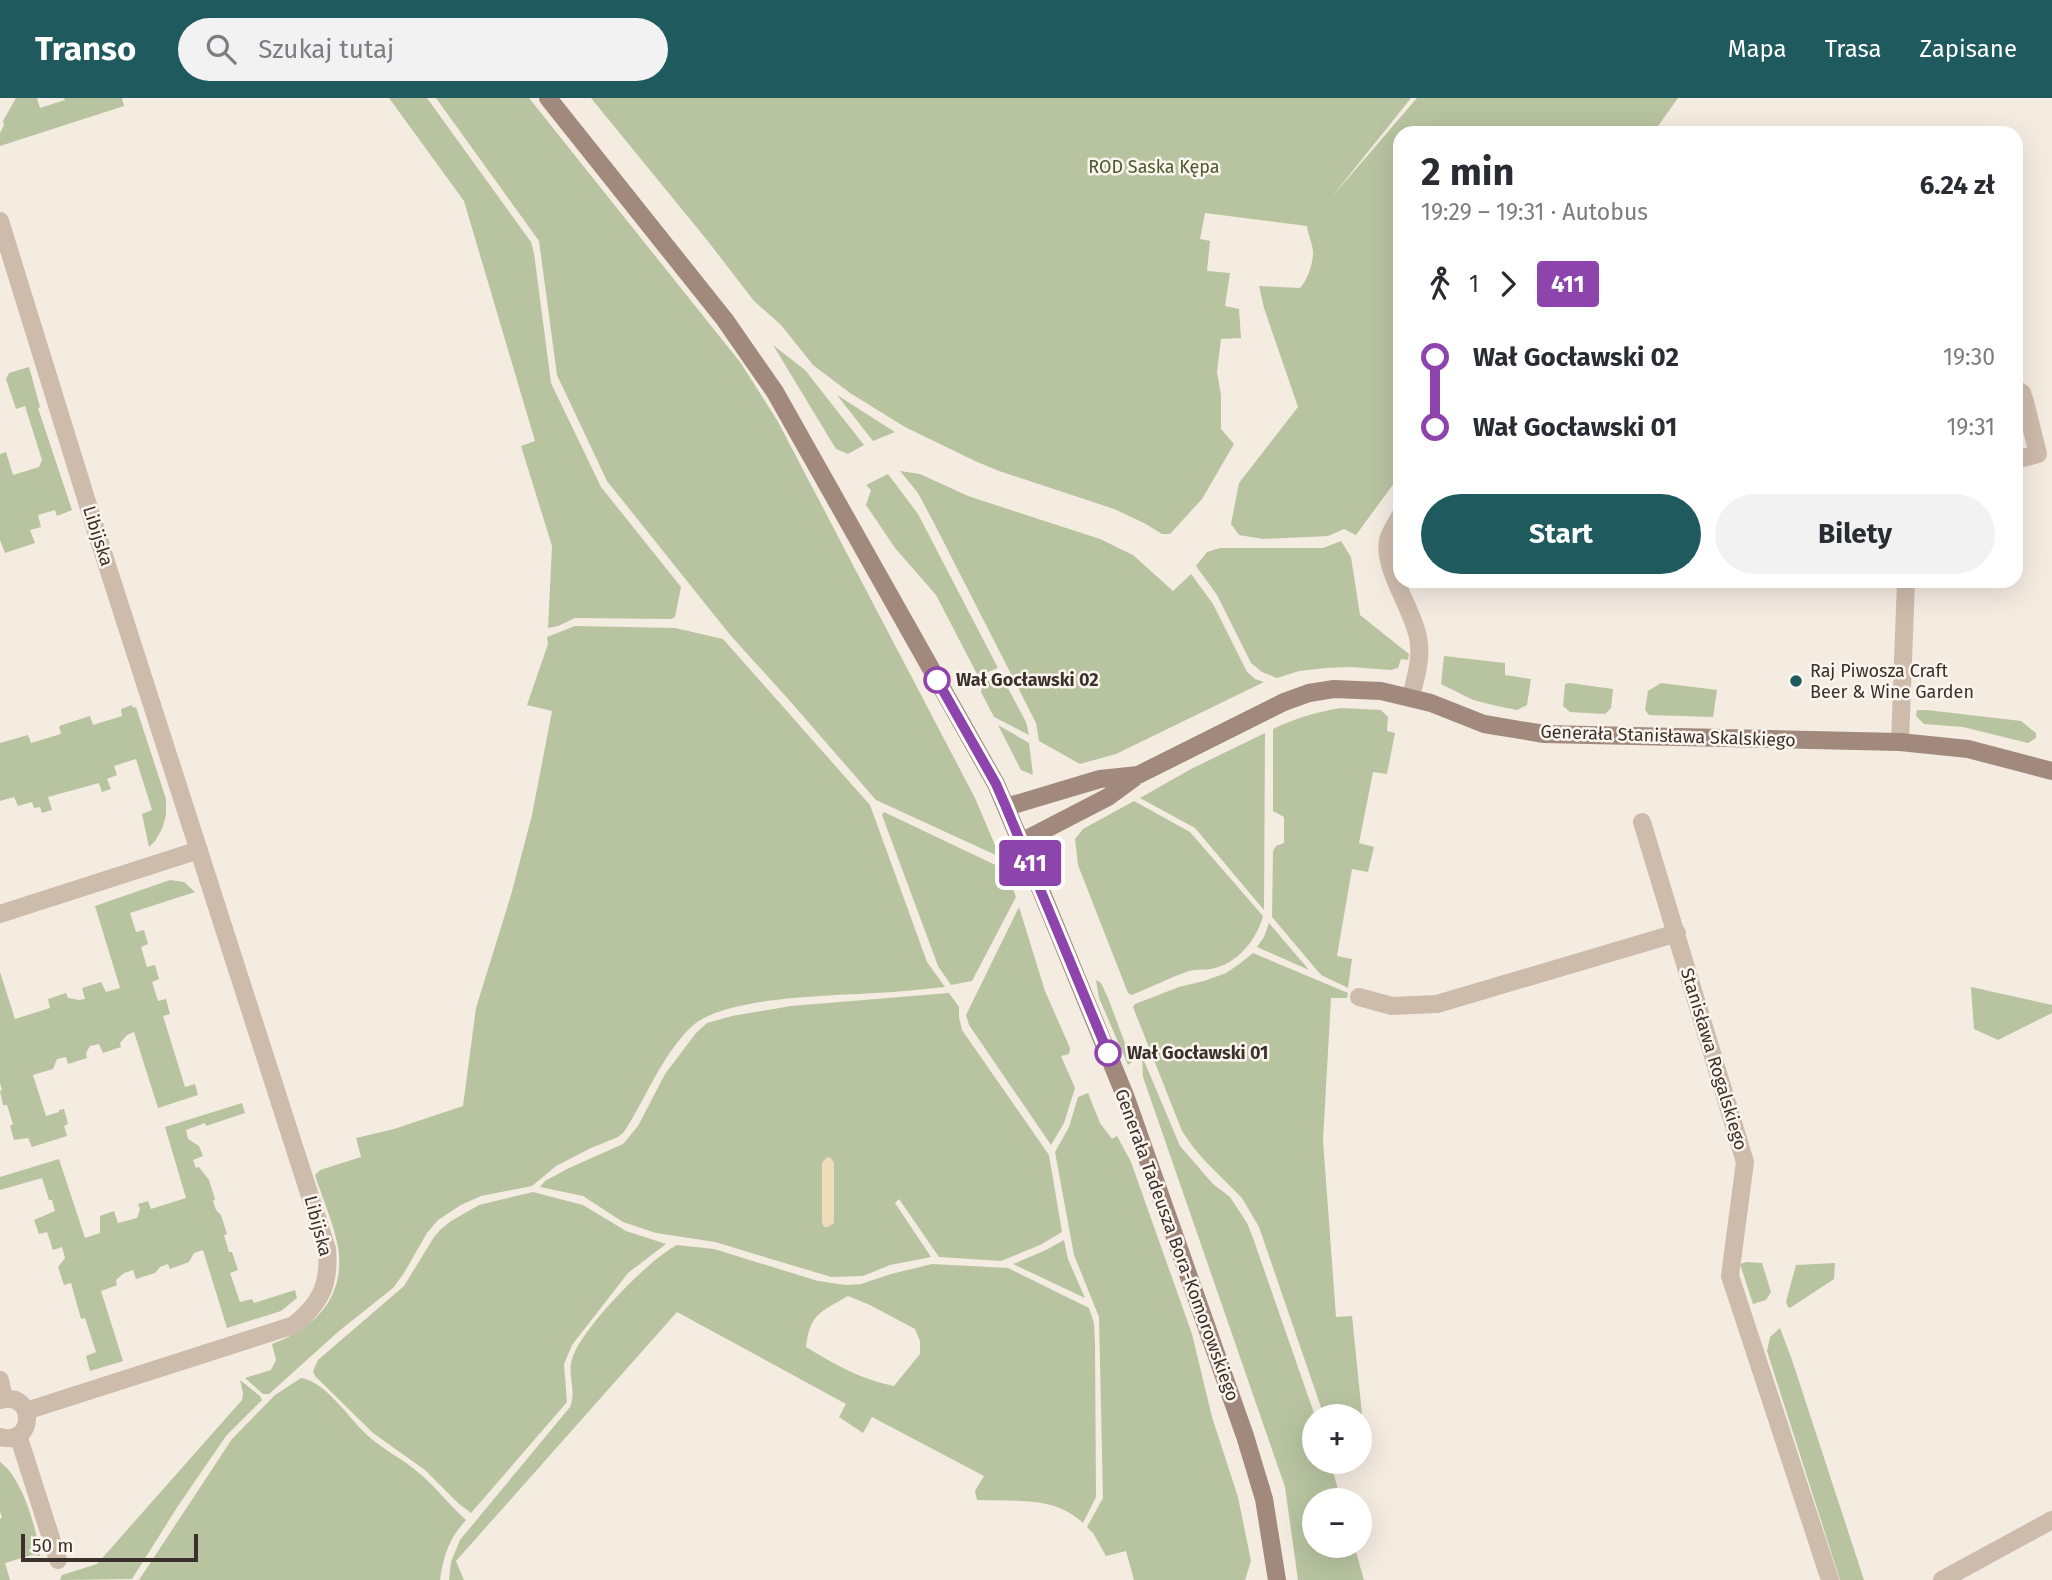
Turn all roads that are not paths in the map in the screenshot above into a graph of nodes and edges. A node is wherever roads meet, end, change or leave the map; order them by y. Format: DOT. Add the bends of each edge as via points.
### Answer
graph roads {
  1 [pos="548,98"];
  2 [pos="0,221"];
  3 [pos="2023,396"];
  4 [pos="2045,453"];
  5 [pos="2023,458"];
  6 [pos="1393,529"];
  7 [pos="1393,572"];
  8 [pos="1400,588"];
  9 [pos="1906,588"];
  10 [pos="1411,698"];
  11 [pos="1900,742"];
  12 [pos="2052,771"];
  13 [pos="1138,775"];
  14 [pos="1006,807"];
  15 [pos="1642,822"];
  16 [pos="1021,842"];
  17 [pos="199,850"];
  18 [pos="0,914"];
  19 [pos="1676,933"];
  20 [pos="1359,997"];
  21 [pos="0,1380"];
  22 [pos="2,1399"];
  23 [pos="26,1411"];
  24 [pos="18,1436"];
  25 [pos="0,1437"];
  26 [pos="2052,1520"];
  27 [pos="58,1560"];
  28 [pos="1277,1580"];
  29 [pos="1830,1580"];
  30 [pos="1942,1580"];
  1 -- 14 [label="street, Generała Tadeusza Bora-Komorowskiego" via="725,320 775,392"];
  2 -- 17 [label="street, Libijska"];
  3 -- 4 [label="street"];
  4 -- 5 [label="street"];
  6 -- 7 [label="street" via="1387,551"];
  8 -- 10 [label="street" via="1419,645"];
  9 -- 11 [label="street"];
  10 -- 11 [label="street, Generała Stanisława Skalskiego" via="1484,724 1544,734"];
  10 -- 13 [label="street, Generała Stanisława Skalskiego" via="1355,688 1309,693"];
  11 -- 12 [label="street, Generała Stanisława Skalskiego" via="1968,749"];
  13 -- 14 [label="street, Generała Stanisława Skalskiego" via="1100,779"];
  13 -- 16 [label="street, Generała Stanisława Skalskiego" via="1108,797"];
  14 -- 16 [label="street, Generała Tadeusza Bora-Komorowskiego"];
  15 -- 19 [label="street, Stanisława Rogalskiego"];
  16 -- 28 [label="street, Generała Tadeusza Bora-Komorowskiego" via="1126,1098 1245,1436 1264,1499"];
  17 -- 18 [label="street"];
  17 -- 23 [label="street, Libijska" via="327,1249 323,1290 317,1304 294,1325"];
  19 -- 20 [label="street" via="1437,1004 1392,1006"];
  19 -- 29 [label="street, Stanisława Rogalskiego" via="1745,1162 1730,1276"];
  21 -- 22 [label="street"];
  22 -- 23 [label="street" via="19,1402"];
  23 -- 24 [label="street" via="27,1423"];
  24 -- 25 [label="street"];
  24 -- 27 [label="street"];
  26 -- 30 [label="street"];
}
